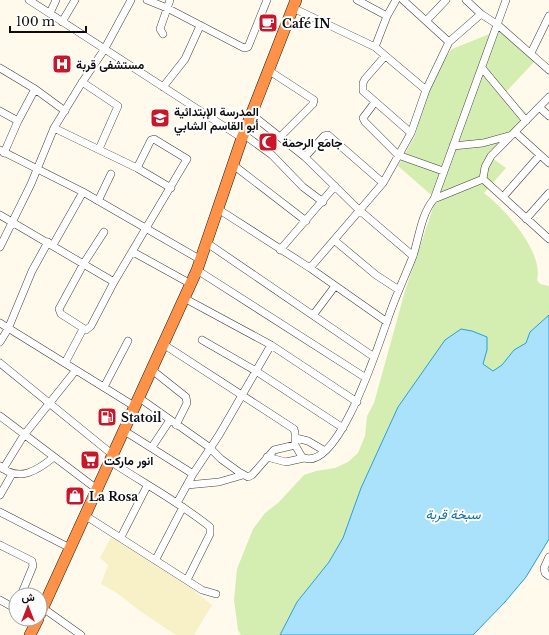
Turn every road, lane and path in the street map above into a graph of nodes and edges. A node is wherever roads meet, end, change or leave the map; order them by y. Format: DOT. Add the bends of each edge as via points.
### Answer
graph roads {
  1 [pos="56,0"];
  2 [pos="75,0"];
  3 [pos="131,0"];
  4 [pos="147,0"];
  5 [pos="170,0"];
  6 [pos="266,0"];
  7 [pos="357,0"];
  8 [pos="396,0"];
  9 [pos="403,0"];
  10 [pos="446,0"];
  11 [pos="466,0"];
  12 [pos="506,0"];
  13 [pos="31,1"];
  14 [pos="294,4"];
  15 [pos="167,8"];
  16 [pos="50,13"];
  17 [pos="481,14"];
  18 [pos="387,16"];
  19 [pos="549,16"];
  20 [pos="426,21"];
  21 [pos="62,22"];
  22 [pos="498,24"];
  23 [pos="200,26"];
  24 [pos="164,34"];
  25 [pos="449,42"];
  26 [pos="375,48"];
  27 [pos="104,50"];
  28 [pos="531,53"];
  29 [pos="385,56"];
  30 [pos="0,68"];
  31 [pos="482,68"];
  32 [pos="268,70"];
  33 [pos="549,70"];
  34 [pos="82,82"];
  35 [pos="163,87"];
  36 [pos="35,89"];
  37 [pos="426,90"];
  38 [pos="549,97"];
  39 [pos="375,102"];
  40 [pos="539,107"];
  41 [pos="0,111"];
  42 [pos="66,111"];
  43 [pos="251,114"];
  44 [pos="549,116"];
  45 [pos="18,120"];
  46 [pos="526,121"];
  47 [pos="54,128"];
  48 [pos="411,133"];
  49 [pos="515,134"];
  50 [pos="242,136"];
  51 [pos="280,137"];
  52 [pos="453,146"];
  53 [pos="99,149"];
  54 [pos="2,152"];
  55 [pos="398,155"];
  56 [pos="540,155"];
  57 [pos="305,157"];
  58 [pos="549,163"];
  59 [pos="232,164"];
  60 [pos="138,168"];
  61 [pos="38,169"];
  62 [pos="443,171"];
  63 [pos="111,174"];
  64 [pos="483,179"];
  65 [pos="383,183"];
  66 [pos="335,186"];
  67 [pos="171,188"];
  68 [pos="83,192"];
  69 [pos="549,193"];
  70 [pos="503,197"];
  71 [pos="434,199"];
  72 [pos="98,201"];
  73 [pos="323,202"];
  74 [pos="218,209"];
  75 [pos="358,209"];
  76 [pos="0,215"];
  77 [pos="526,219"];
  78 [pos="12,221"];
  79 [pos="306,221"];
  80 [pos="147,229"];
  81 [pos="104,232"];
  82 [pos="549,239"];
  83 [pos="334,240"];
  84 [pos="51,243"];
  85 [pos="207,243"];
  86 [pos="0,247"];
  87 [pos="280,250"];
  88 [pos="133,252"];
  89 [pos="413,256"];
  90 [pos="84,263"];
  91 [pos="199,265"];
  92 [pos="310,268"];
  93 [pos="114,282"];
  94 [pos="191,284"];
  95 [pos="335,286"];
  96 [pos="399,290"];
  97 [pos="184,298"];
  98 [pos="314,314"];
  99 [pos="387,322"];
  100 [pos="0,323"];
  101 [pos="8,328"];
  102 [pos="83,329"];
  103 [pos="202,340"];
  104 [pos="128,341"];
  105 [pos="0,342"];
  106 [pos="163,344"];
  107 [pos="271,345"];
  108 [pos="374,357"];
  109 [pos="0,362"];
  110 [pos="65,363"];
  111 [pos="76,370"];
  112 [pos="152,370"];
  113 [pos="256,371"];
  114 [pos="366,378"];
  115 [pos="104,387"];
  116 [pos="242,395"];
  117 [pos="136,402"];
  118 [pos="357,402"];
  119 [pos="50,404"];
  120 [pos="0,416"];
  121 [pos="173,423"];
  122 [pos="343,428"];
  123 [pos="123,430"];
  124 [pos="24,435"];
  125 [pos="295,442"];
  126 [pos="152,447"];
  127 [pos="210,447"];
  128 [pos="325,451"];
  129 [pos="54,457"];
  130 [pos="267,457"];
  131 [pos="111,458"];
  132 [pos="304,458"];
  133 [pos="2,467"];
  134 [pos="12,474"];
  135 [pos="193,474"];
  136 [pos="243,475"];
  137 [pos="186,485"];
  138 [pos="147,486"];
  139 [pos="98,490"];
  140 [pos="0,495"];
  141 [pos="180,505"];
  142 [pos="0,512"];
  143 [pos="86,516"];
  144 [pos="121,537"];
  145 [pos="0,545"];
  146 [pos="70,548"];
  147 [pos="549,558"];
  148 [pos="156,559"];
  149 [pos="549,576"];
  150 [pos="187,580"];
  151 [pos="25,587"];
  152 [pos="216,594"];
  153 [pos="48,596"];
  154 [pos="48,620"];
  155 [pos="81,635"];
  1 -- 16 [label="street"];
  2 -- 21 [label="street"];
  3 -- 27 [label="street"];
  4 -- 15 [label="street"];
  5 -- 15 [label="street"];
  6 -- 23 [label="street" via="246,48 241,48"];
  7 -- 18 [label="street"];
  8 -- 18 [label="street"];
  9 -- 20 [label="street"];
  10 -- 20 [label="street"];
  11 -- 17 [label="street"];
  12 -- 22 [label="street"];
  13 -- 16 [label="street"];
  14 -- 26 [label="street"];
  14 -- 32 [label="highway"];
  15 -- 23 [label="street"];
  15 -- 24 [label="street" via="160,29"];
  16 -- 21 [label="street"];
  17 -- 22 [label="street"];
  17 -- 25 [label="street"];
  18 -- 26 [label="street"];
  19 -- 28 [label="street"];
  20 -- 25 [label="street"];
  21 -- 27 [label="street"];
  22 -- 28 [label="street"];
  22 -- 31 [label="street"];
  23 -- 35 [label="street" via="185,59"];
  25 -- 37 [label="street"];
  26 -- 29 [label="street"];
  27 -- 34 [label="street"];
  27 -- 35 [label="street"];
  28 -- 33 [label="street"];
  29 -- 37 [label="street"];
  29 -- 39 [label="street" via="363,83 363,91"];
  30 -- 36 [label="street"];
  31 -- 46 [label="street"];
  31 -- 52 [label="street"];
  32 -- 43 [label="highway"];
  32 -- 51 [label="street" via="314,100"];
  34 -- 42 [label="street"];
  34 -- 53 [label="street" via="118,106"];
  35 -- 50 [label="street"];
  36 -- 42 [label="street"];
  36 -- 45 [label="street"];
  37 -- 48 [label="street"];
  38 -- 40 [label="street"];
  39 -- 48 [label="street"];
  39 -- 55 [label="street" via="363,120"];
  40 -- 44 [label="street"];
  40 -- 46 [label="street"];
  41 -- 45 [label="street"];
  42 -- 47 [label="street"];
  43 -- 50 [label="highway"];
  43 -- 51 [label="street"];
  45 -- 54 [label="street"];
  46 -- 49 [label="street"];
  47 -- 53 [label="street"];
  47 -- 61 [label="street"];
  48 -- 55 [label="street"];
  49 -- 52 [label="street" via="483,143"];
  49 -- 56 [label="street"];
  49 -- 64 [label="street" via="487,162"];
  50 -- 59 [label="highway"];
  50 -- 73 [label="street" via="274,157 303,187"];
  51 -- 57 [label="street"];
  52 -- 62 [label="street"];
  53 -- 60 [label="street"];
  54 -- 61 [label="street"];
  55 -- 62 [label="street"];
  55 -- 65 [label="street"];
  56 -- 58 [label="street"];
  56 -- 70 [label="street"];
  57 -- 65 [label="street" via="324,136 328,136"];
  57 -- 66 [label="street"];
  59 -- 74 [label="highway"];
  59 -- 79 [label="street"];
  60 -- 67 [label="street"];
  60 -- 67 [label="street" via="151,140 157,139 187,159"];
  61 -- 68 [label="street"];
  61 -- 78 [label="street"];
  62 -- 71 [label="street"];
  63 -- 72 [label="street"];
  64 -- 70 [label="street"];
  64 -- 71 [label="street"];
  65 -- 75 [label="street"];
  66 -- 73 [label="street"];
  66 -- 75 [label="street"];
  67 -- 80 [label="street"];
  68 -- 72 [label="street"];
  68 -- 84 [label="street"];
  69 -- 77 [label="street"];
  70 -- 77 [label="street"];
  71 -- 89 [label="street" via="427,208"];
  72 -- 80 [label="street"];
  73 -- 79 [label="street"];
  74 -- 85 [label="highway"];
  74 -- 87 [label="street"];
  75 -- 83 [label="street"];
  75 -- 89 [label="street"];
  76 -- 78 [label="street"];
  77 -- 82 [label="street"];
  78 -- 84 [label="street"];
  78 -- 86 [label="street"];
  79 -- 87 [label="street"];
  80 -- 88 [label="street"];
  80 -- 91 [label="street"];
  81 -- 90 [label="street"];
  83 -- 92 [label="street"];
  83 -- 96 [label="street" via="376,275"];
  84 -- 90 [label="street"];
  84 -- 101 [label="street" via="32,271"];
  85 -- 91 [label="highway"];
  85 -- 98 [label="street"];
  87 -- 92 [label="street"];
  88 -- 93 [label="street"];
  88 -- 94 [label="street"];
  89 -- 96 [label="street"];
  90 -- 93 [label="street"];
  90 -- 102 [label="street" via="59,309 61,314"];
  91 -- 94 [label="highway"];
  91 -- 114 [label="street"];
  92 -- 95 [label="street"];
  93 -- 102 [label="street" via="91,326 87,330"];
  94 -- 97 [label="highway"];
  95 -- 98 [label="street"];
  95 -- 99 [label="street"];
  96 -- 99 [label="street"];
  97 -- 106 [label="highway"];
  97 -- 107 [label="street"];
  98 -- 108 [label="street"];
  99 -- 108 [label="street"];
  100 -- 101 [label="street"];
  101 -- 105 [label="street"];
  101 -- 110 [label="street"];
  102 -- 110 [label="street"];
  103 -- 113 [label="street"];
  104 -- 115 [label="street"];
  106 -- 112 [label="highway"];
  106 -- 116 [label="street"];
  107 -- 113 [label="street"];
  107 -- 118 [label="street"];
  108 -- 114 [label="street"];
  109 -- 119 [label="street"];
  110 -- 111 [label="street"];
  111 -- 115 [label="street"];
  111 -- 119 [label="street"];
  112 -- 117 [label="highway"];
  112 -- 121 [label="street" via="186,397 187,403"];
  113 -- 116 [label="street"];
  113 -- 122 [label="street"];
  114 -- 118 [label="street"];
  115 -- 117 [label="street"];
  116 -- 125 [label="street" via="294,429"];
  116 -- 127 [label="street"];
  117 -- 121 [label="street"];
  117 -- 123 [label="highway"];
  118 -- 122 [label="street"];
  119 -- 124 [label="street"];
  119 -- 131 [label="street"];
  120 -- 124 [label="street"];
  121 -- 126 [label="street"];
  121 -- 127 [label="street"];
  122 -- 128 [label="street"];
  123 -- 126 [label="street"];
  123 -- 131 [label="highway"];
  124 -- 129 [label="street"];
  124 -- 133 [label="street"];
  125 -- 128 [label="street" via="308,441"];
  125 -- 130 [label="street" via="274,450"];
  125 -- 132 [label="street"];
  126 -- 135 [label="street"];
  127 -- 135 [label="street"];
  127 -- 136 [label="street" via="221,459"];
  128 -- 132 [label="street"];
  129 -- 134 [label="street" via="35,471"];
  129 -- 139 [label="street"];
  130 -- 132 [label="street" via="286,462"];
  130 -- 136 [label="street" via="252,474"];
  131 -- 138 [label="street"];
  131 -- 139 [label="highway"];
  133 -- 134 [label="street"];
  134 -- 140 [label="street"];
  135 -- 137 [label="street"];
  136 -- 137 [label="street" via="219,482"];
  137 -- 141 [label="street"];
  138 -- 141 [label="street"];
  138 -- 144 [label="street"];
  139 -- 143 [label="highway"];
  141 -- 148 [label="street"];
  141 -- 150 [label="street" via="210,529 210,534"];
  142 -- 146 [label="street"];
  143 -- 144 [label="street"];
  143 -- 146 [label="highway"];
  144 -- 148 [label="street"];
  145 -- 151 [label="street" via="32,561 33,566"];
  146 -- 153 [label="highway"];
  147 -- 149 [label="street" via="544,568"];
  148 -- 150 [label="street"];
  150 -- 152 [label="street" via="202,590"];
  154 -- 155 [label="street"];
}
